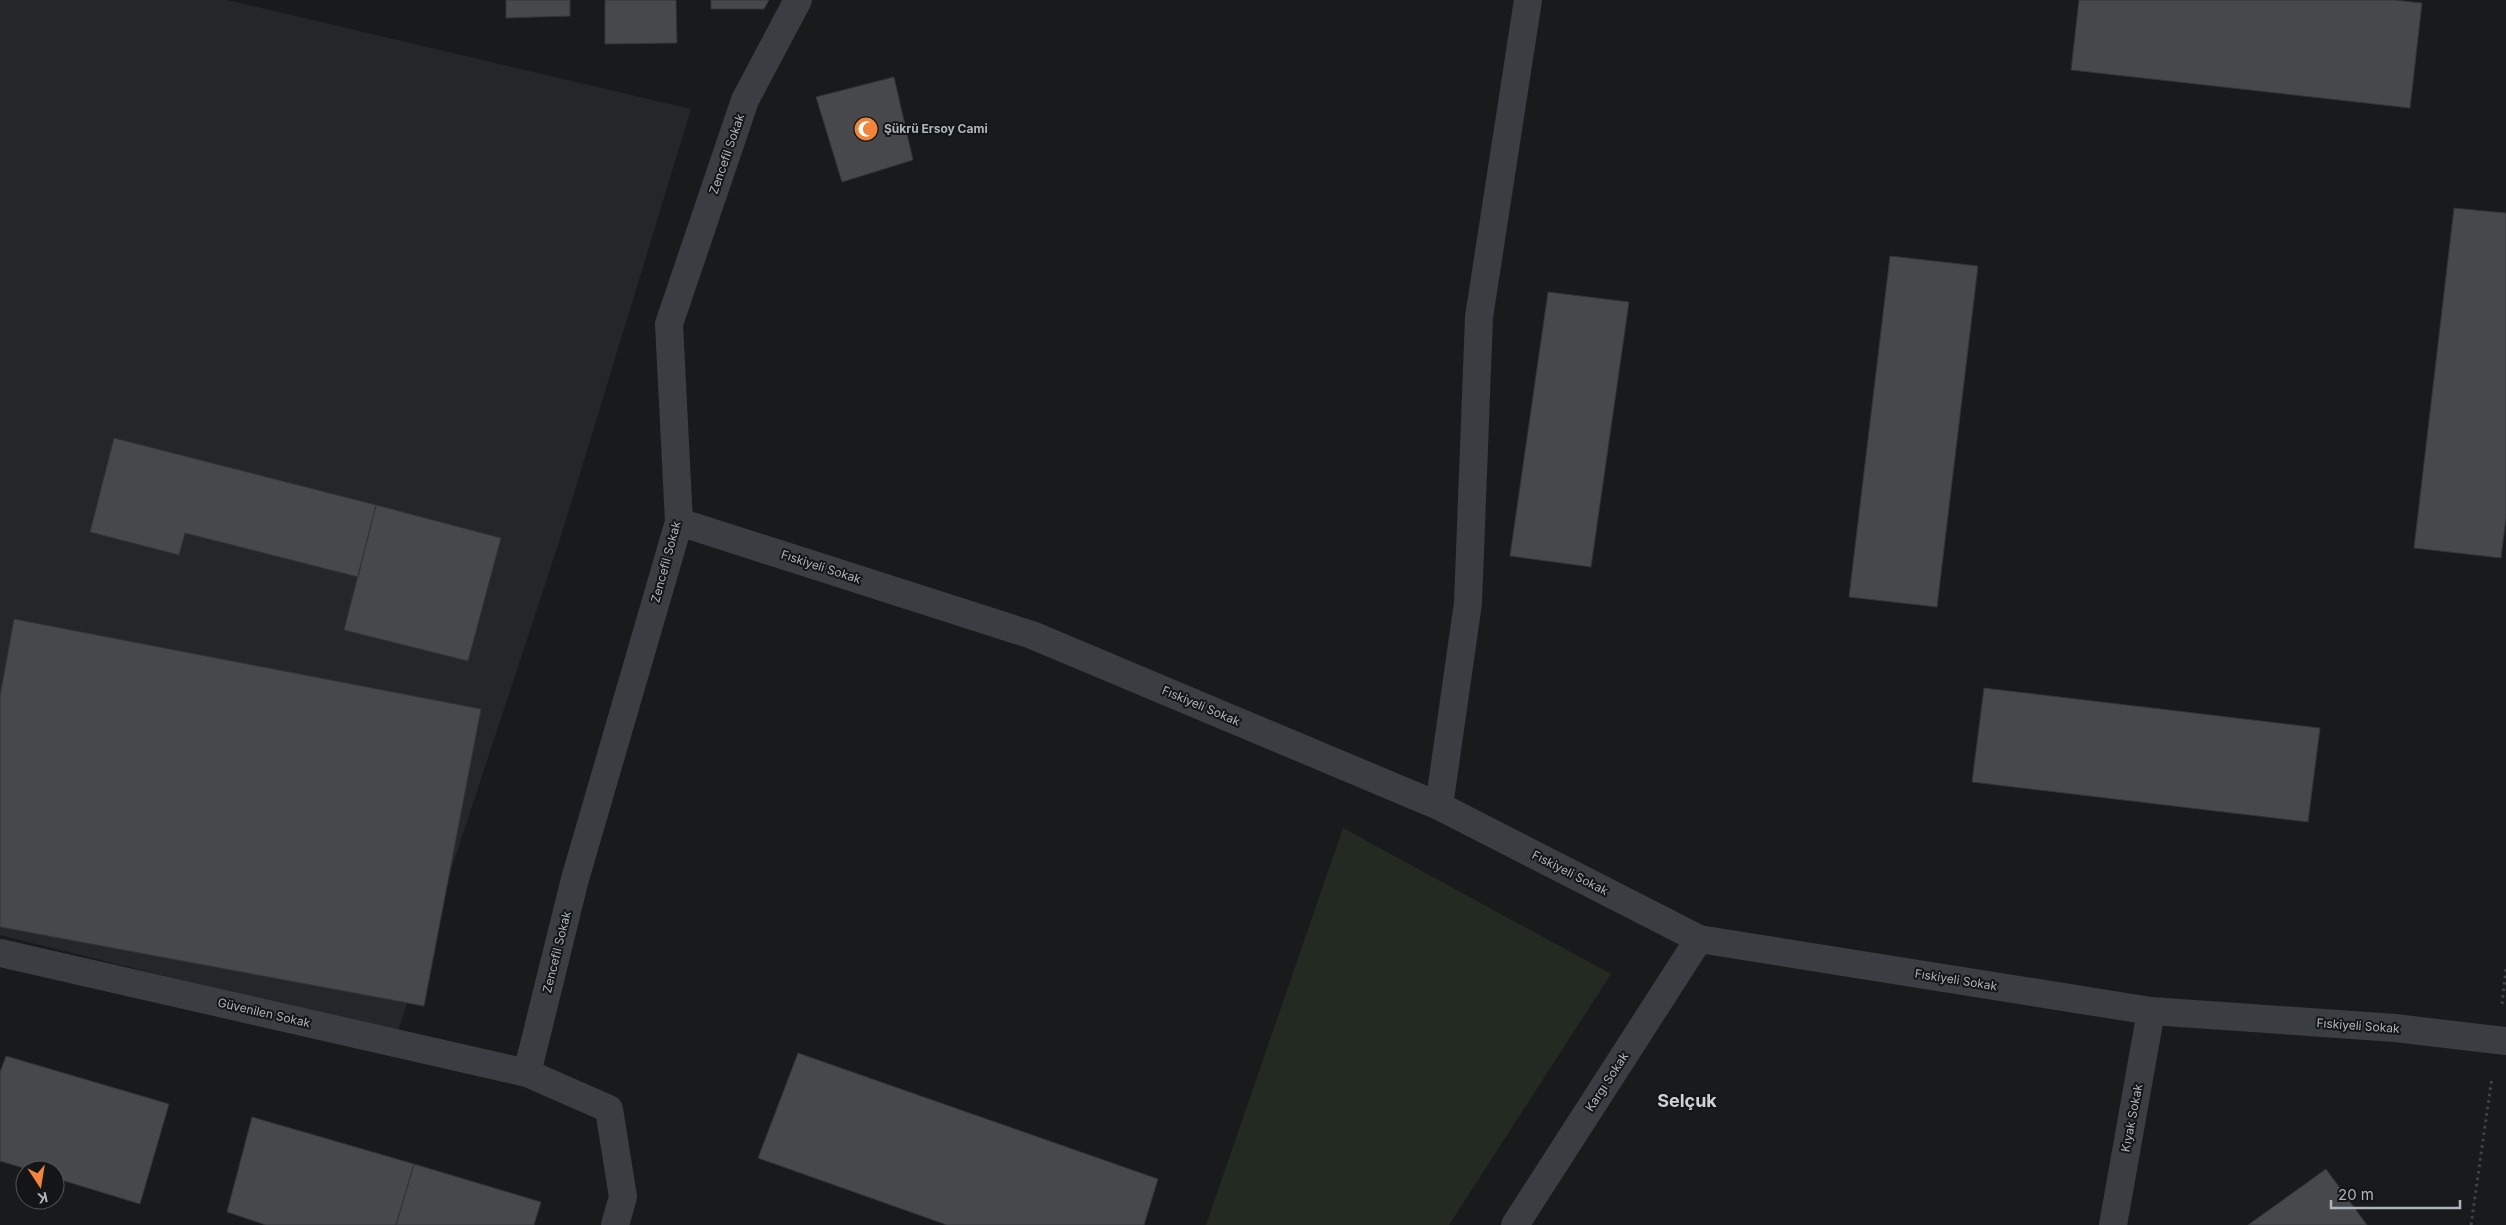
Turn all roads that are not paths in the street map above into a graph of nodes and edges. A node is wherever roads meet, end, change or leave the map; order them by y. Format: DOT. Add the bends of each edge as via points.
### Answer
graph roads {
  1 [pos="798,0"];
  2 [pos="1528,0"];
  3 [pos="679,522"];
  4 [pos="1439,806"];
  5 [pos="1699,940"];
  6 [pos="0,953"];
  7 [pos="2152,1011"];
  8 [pos="2502,1040"];
  9 [pos="528,1073"];
  10 [pos="615,1225"];
  11 [pos="1516,1225"];
  12 [pos="2113,1225"];
  1 -- 3 [label="street, Zencefil Sokak" via="745,100 669,324"];
  2 -- 4 [label="street" via="1479,317 1468,604"];
  3 -- 4 [label="street, Fıskiyeli Sokak" via="1032,635"];
  3 -- 9 [label="street, Zencefil Sokak" via="575,879"];
  4 -- 5 [label="street, Fıskiyeli Sokak"];
  5 -- 7 [label="street, Fıskiyeli Sokak"];
  5 -- 11 [label="street, Kargı Sokak"];
  6 -- 9 [label="street, Güvenilen Sokak"];
  7 -- 8 [label="street, Fıskiyeli Sokak" via="2395,1028"];
  7 -- 12 [label="street, Kıyak Sokak"];
  9 -- 10 [label="street, Güvenilen Sokak" via="609,1109 623,1197"];
}
